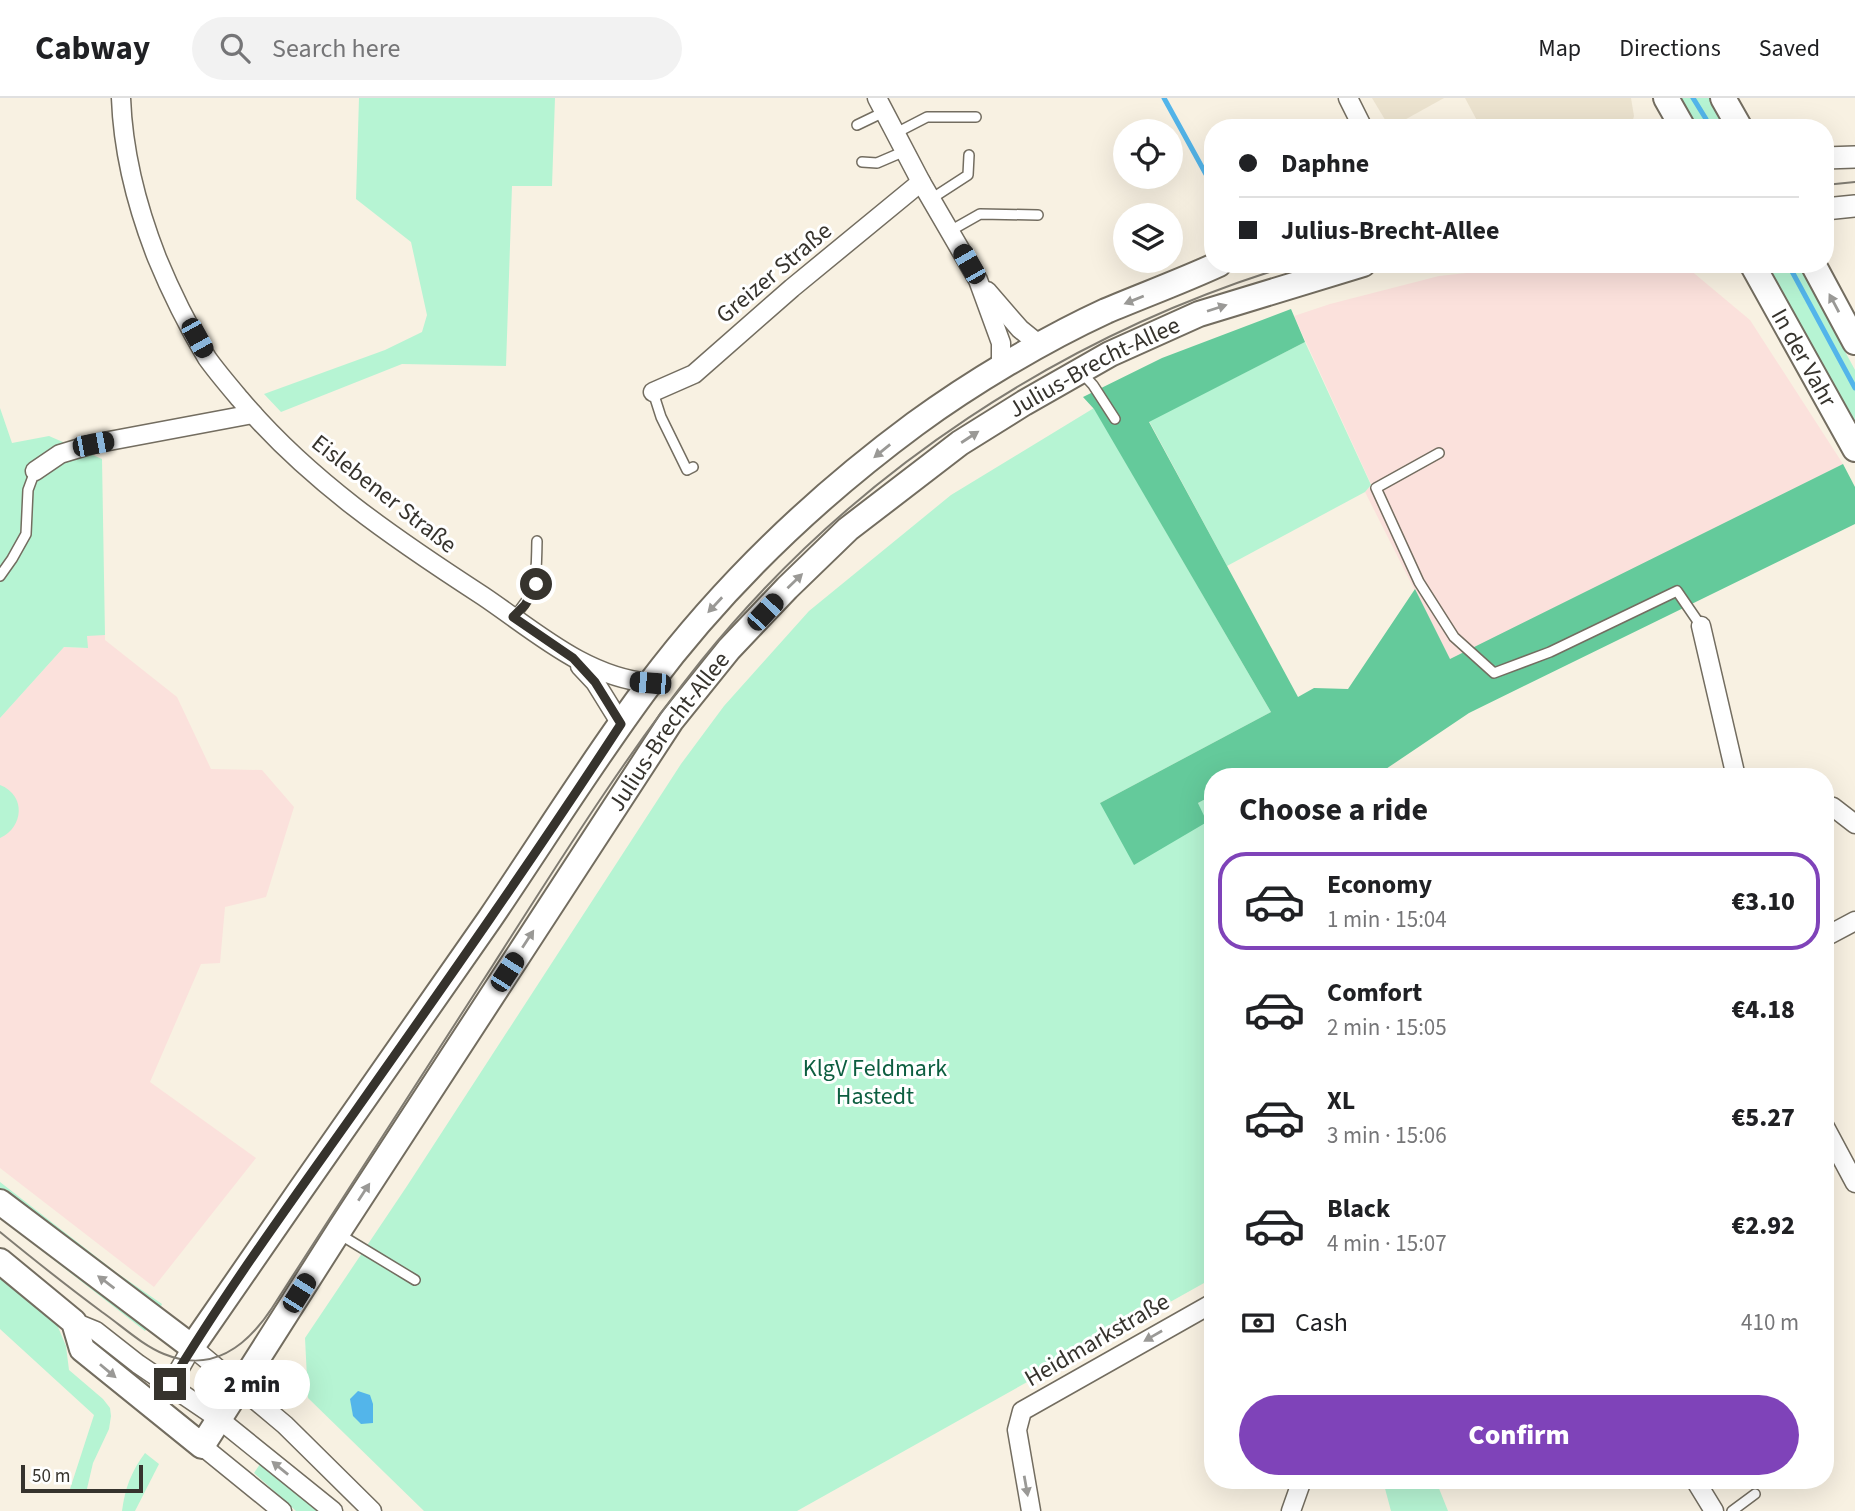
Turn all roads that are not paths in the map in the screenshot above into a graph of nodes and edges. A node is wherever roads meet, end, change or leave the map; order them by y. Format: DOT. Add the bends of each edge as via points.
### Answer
graph roads {
  1 [pos="121,98"];
  2 [pos="1348,98"];
  3 [pos="1666,98"];
  4 [pos="1723,98"];
  5 [pos="881,105"];
  6 [pos="976,117"];
  7 [pos="1358,119"];
  8 [pos="1678,119"];
  9 [pos="1735,119"];
  10 [pos="856,125"];
  11 [pos="895,132"];
  12 [pos="905,150"];
  13 [pos="969,155"];
  14 [pos="1855,157"];
  15 [pos="1834,158"];
  16 [pos="862,162"];
  17 [pos="921,182"];
  18 [pos="931,199"];
  19 [pos="1855,206"];
  20 [pos="1834,208"];
  21 [pos="1038,215"];
  22 [pos="950,231"];
  23 [pos="1204,270"];
  24 [pos="1333,273"];
  25 [pos="1757,273"];
  26 [pos="1818,273"];
  27 [pos="978,280"];
  28 [pos="1855,342"];
  29 [pos="1041,346"];
  30 [pos="1001,368"];
  31 [pos="1080,371"];
  32 [pos="653,392"];
  33 [pos="253,414"];
  34 [pos="1115,419"];
  35 [pos="1855,449"];
  36 [pos="1439,453"];
  37 [pos="693,467"];
  38 [pos="35,471"];
  39 [pos="537,541"];
  40 [pos="0,576"];
  41 [pos="513,617"];
  42 [pos="1701,626"];
  43 [pos="573,658"];
  44 [pos="650,683"];
  45 [pos="621,724"];
  46 [pos="1734,768"];
  47 [pos="1834,808"];
  48 [pos="1855,824"];
  49 [pos="1855,921"];
  50 [pos="1834,932"];
  51 [pos="1834,1144"];
  52 [pos="1855,1183"];
  53 [pos="0,1202"];
  54 [pos="337,1233"];
  55 [pos="0,1261"];
  56 [pos="415,1280"];
  57 [pos="1204,1308"];
  58 [pos="74,1322"];
  59 [pos="192,1347"];
  60 [pos="170,1384"];
  61 [pos="240,1387"];
  62 [pos="156,1410"];
  63 [pos="219,1419"];
  64 [pos="202,1446"];
  65 [pos="1299,1489"];
  66 [pos="1701,1489"];
  67 [pos="1755,1494"];
  68 [pos="282,1511"];
  69 [pos="333,1511"];
  70 [pos="372,1511"];
  71 [pos="1031,1511"];
  72 [pos="1291,1511"];
  73 [pos="1714,1511"];
  74 [pos="1732,1511"];
  1 -- 33 [label="street, Eislebener Straße" via="136,195 164,275 208,359"];
  2 -- 7 [label="street"];
  3 -- 8 [label="main road"];
  4 -- 9 [label="main road"];
  5 -- 10 [label="lane"];
  5 -- 11 [label="street"];
  6 -- 11 [label="lane" via="927,117"];
  11 -- 12 [label="street"];
  12 -- 16 [label="lane" via="877,163"];
  12 -- 17 [label="street"];
  13 -- 18 [label="lane" via="968,175"];
  14 -- 15 [label="street"];
  17 -- 18 [label="street"];
  17 -- 32 [label="street, Greizer Straße" via="694,374"];
  18 -- 22 [label="street"];
  19 -- 20 [label="street"];
  21 -- 22 [label="lane" via="980,214"];
  22 -- 27 [label="street"];
  23 -- 29 [label="main road, Julius-Brecht-Allee, one-way"];
  31 -- 24 [label="main road, Julius-Brecht-Allee, one-way" via="1199,314"];
  25 -- 35 [label="main road, In der Vahr"];
  28 -- 26 [label="main road, one-way"];
  27 -- 29 [label="street"];
  27 -- 30 [label="street" via="1001,343"];
  29 -- 30 [label="main road, Julius-Brecht-Allee"];
  30 -- 44 [label="main road, Julius-Brecht-Allee, one-way" via="915,424 825,496 751,566"];
  31 -- 34 [label="lane"];
  54 -- 31 [label="main road, Julius-Brecht-Allee, one-way" via="671,721 729,649 848,529 960,443"];
  32 -- 37 [label="lane" via="687,470"];
  33 -- 38 [label="street" via="93,444 60,454"];
  33 -- 41 [label="street, Eislebener Straße" via="353,507"];
  36 -- 42 [label="lane" via="1376,488 1419,582 1454,637 1494,673 1550,652 1677,591"];
  38 -- 40 [label="lane" via="28,491 26,534"];
  39 -- 41 [label="lane" via="536,584"];
  41 -- 43 [label="street, Eislebener Straße"];
  42 -- 46 [label="street"];
  43 -- 44 [label="street, Eislebener Straße" via="604,673"];
  43 -- 45 [label="street, Eislebener Straße" via="595,682"];
  44 -- 45 [label="main road, Julius-Brecht-Allee"];
  45 -- 59 [label="main road, Julius-Brecht-Allee"];
  47 -- 48 [label="street"];
  49 -- 50 [label="street"];
  51 -- 52 [label="street"];
  59 -- 53 [label="main road, one-way"];
  54 -- 56 [label="lane"];
  54 -- 61 [label="main road, Julius-Brecht-Allee"];
  55 -- 58 [label="main road"];
  57 -- 71 [label="street, Heidmarkstraße, one-way" via="1022,1411 1017,1430"];
  58 -- 60 [label="street" via="96,1331"];
  58 -- 62 [label="main road, one-way" via="82,1349"];
  59 -- 60 [label="street, Julius-Brecht-Allee"];
  59 -- 61 [label="street"];
  60 -- 62 [label="street, Julius-Brecht-Allee"];
  60 -- 63 [label="street"];
  61 -- 63 [label="main road, Julius-Brecht-Allee"];
  61 -- 70 [label="street"];
  62 -- 64 [label="main road"];
  63 -- 64 [label="main road, Julius-Brecht-Allee"];
  69 -- 63 [label="street, one-way"];
  64 -- 68 [label="street"];
  65 -- 72 [label="street"];
  66 -- 73 [label="street"];
  67 -- 74 [label="lane"];
}
